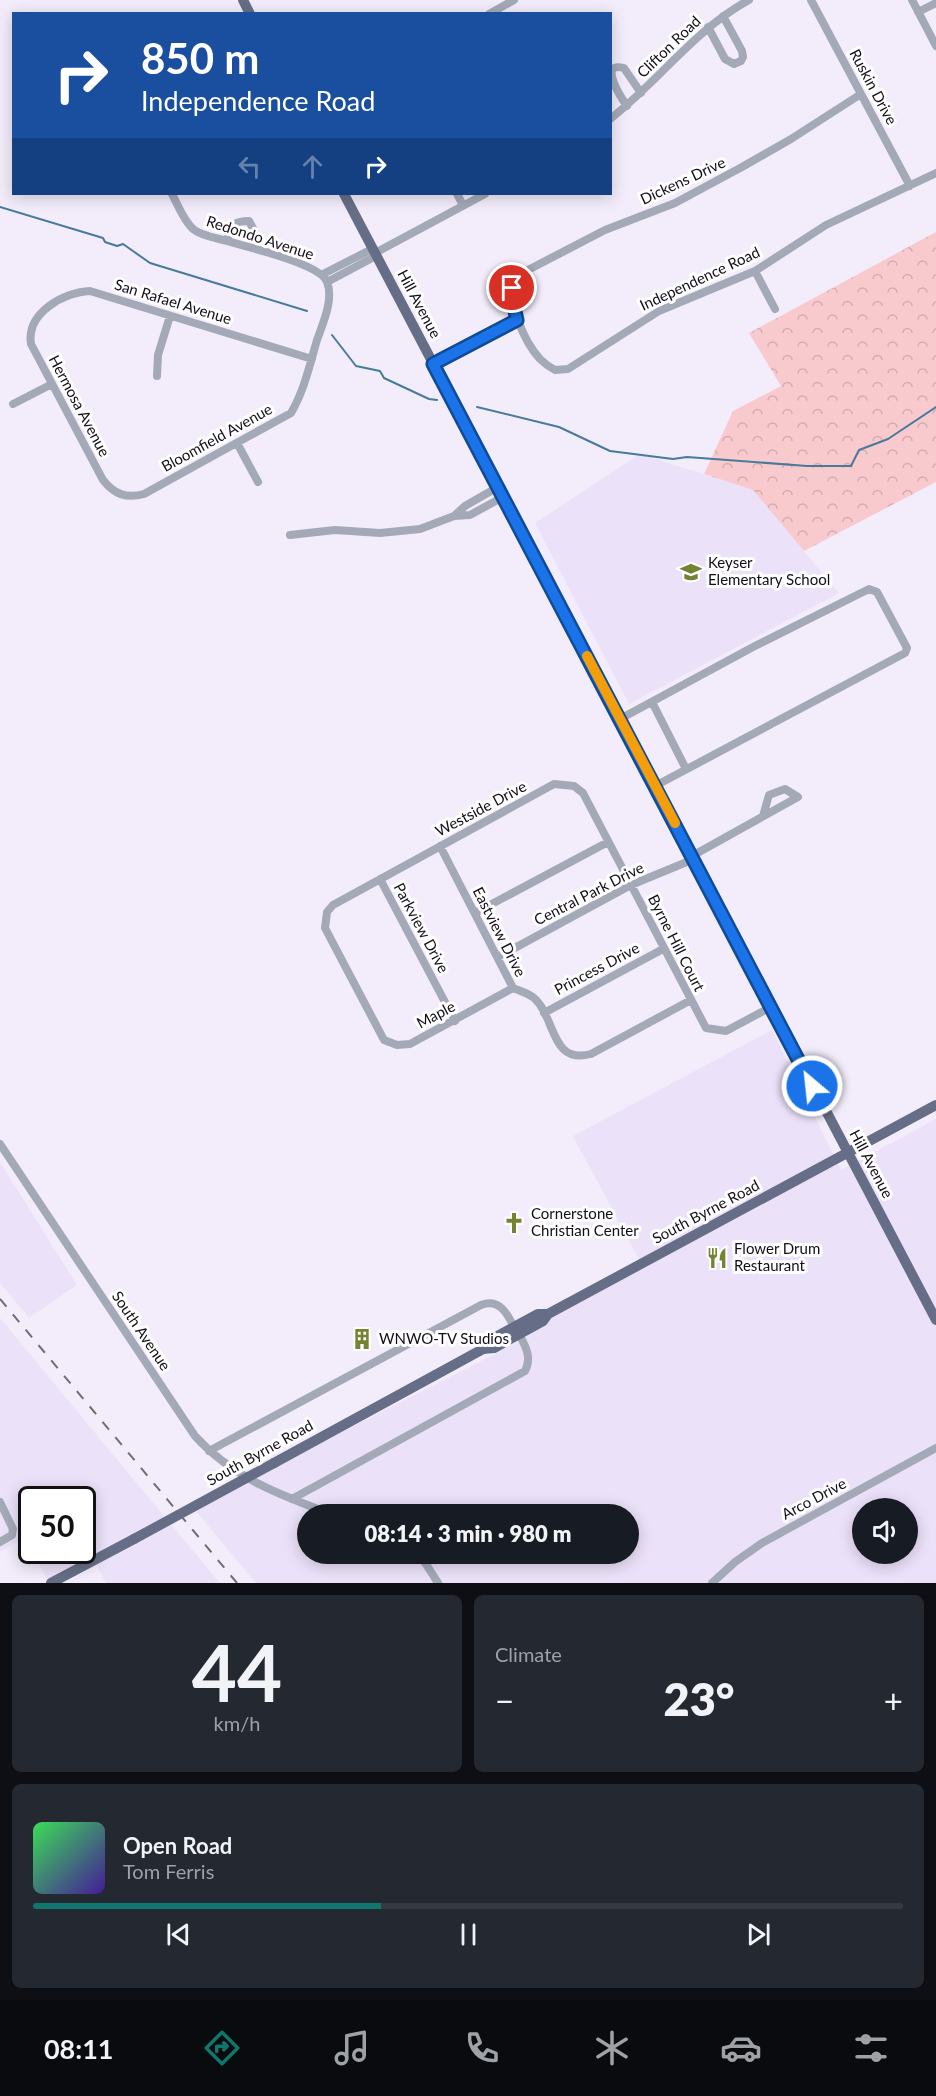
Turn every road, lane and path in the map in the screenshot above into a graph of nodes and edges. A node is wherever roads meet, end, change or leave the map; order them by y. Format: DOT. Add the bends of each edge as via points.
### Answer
graph roads {
  1 [pos="514,0"];
  2 [pos="749,0"];
  3 [pos="811,0"];
  4 [pos="914,1"];
  5 [pos="936,3"];
  6 [pos="493,12"];
  7 [pos="918,12"];
  8 [pos="723,16"];
  9 [pos="708,27"];
  10 [pos="936,46"];
  11 [pos="641,93"];
  12 [pos="861,94"];
  13 [pos="627,106"];
  14 [pos="612,117"];
  15 [pos="936,172"];
  16 [pos="910,186"];
  17 [pos="172,195"];
  18 [pos="345,195"];
  19 [pos="458,195"];
  20 [pos="483,195"];
  21 [pos="463,205"];
  22 [pos="226,241"];
  23 [pos="249,247"];
  24 [pos="374,252"];
  25 [pos="755,271"];
  26 [pos="325,278"];
  27 [pos="775,309"];
  28 [pos="170,316"];
  29 [pos="517,320"];
  30 [pos="33,322"];
  31 [pos="312,359"];
  32 [pos="433,364"];
  33 [pos="157,376"];
  34 [pos="52,384"];
  35 [pos="13,404"];
  36 [pos="237,443"];
  37 [pos="258,482"];
  38 [pos="501,492"];
  39 [pos="121,495"];
  40 [pos="290,535"];
  41 [pos="652,702"];
  42 [pos="620,719"];
  43 [pos="686,769"];
  44 [pos="655,786"];
  45 [pos="590,806"];
  46 [pos="764,816"];
  47 [pos="608,842"];
  48 [pos="440,846"];
  49 [pos="693,857"];
  50 [pos="380,879"];
  51 [pos="632,885"];
  52 [pos="339,902"];
  53 [pos="475,913"];
  54 [pos="663,949"];
  55 [pos="498,957"];
  56 [pos="513,988"];
  57 [pos="691,1000"];
  58 [pos="771,1007"];
  59 [pos="544,1013"];
  60 [pos="455,1021"];
  61 [pos="936,1105"];
  62 [pos="0,1144"];
  63 [pos="848,1152"];
  64 [pos="936,1320"];
  65 [pos="516,1330"];
  66 [pos="936,1448"];
  67 [pos="209,1451"];
  68 [pos="292,1499"];
  69 [pos="0,1502"];
  70 [pos="305,1504"];
  71 [pos="0,1542"];
  72 [pos="426,1564"];
  73 [pos="51,1583"];
  74 [pos="438,1583"];
  75 [pos="712,1583"];
  1 -- 6 [label="street"];
  2 -- 8 [label="street, Clifton Road"];
  3 -- 12 [label="street, Ruskin Drive"];
  4 -- 7 [label="street"];
  5 -- 7 [label="street"];
  7 -- 10 [label="street"];
  8 -- 9 [label="street, Clifton Road"];
  8 -- 9 [label="street" via="742,51 741,61 734,64 725,59"];
  9 -- 11 [label="street, Clifton Road"];
  11 -- 13 [label="street, Clifton Road"];
  11 -- 13 [label="street" via="624,68 615,68 612,78"];
  12 -- 16 [label="street, Ruskin Drive"];
  12 -- 29 [label="street, Dickens Drive" via="791,139 675,203 605,230 526,271 512,288"];
  13 -- 14 [label="street, Clifton Road"];
  15 -- 16 [label="street, Independence Road"];
  16 -- 25 [label="street, Independence Road" via="826,225"];
  17 -- 22 [label="street, Redondo Avenue" via="192,229"];
  18 -- 24 [label="main road, Hill Avenue"];
  19 -- 21 [label="street"];
  20 -- 21 [label="street"];
  21 -- 24 [label="street"];
  22 -- 23 [label="street, Redondo Avenue"];
  22 -- 23 [label="street" via="233,224 249,221 255,232"];
  23 -- 26 [label="street, Redondo Avenue" via="305,265"];
  24 -- 26 [label="street"];
  24 -- 32 [label="main road, Hill Avenue"];
  25 -- 27 [label="street"];
  25 -- 29 [label="street, Independence Road" via="659,311 562,371 538,357"];
  26 -- 31 [label="street, Bloomfield Avenue" via="329,294"];
  28 -- 30 [label="street, San Rafael Avenue" via="80,291 45,309"];
  28 -- 31 [label="street, San Rafael Avenue"];
  28 -- 33 [label="street" via="158,355"];
  29 -- 32 [label="street"];
  30 -- 34 [label="street, Hermosa Avenue" via="31,344"];
  31 -- 36 [label="street, Bloomfield Avenue" via="291,413"];
  32 -- 38 [label="main road, Hill Avenue"];
  34 -- 35 [label="street"];
  34 -- 39 [label="street, Hermosa Avenue" via="103,480"];
  36 -- 37 [label="street"];
  36 -- 39 [label="street, Bloomfield Avenue" via="144,494"];
  38 -- 40 [label="street" via="470,514 420,529"];
  38 -- 42 [label="main road, Hill Avenue"];
  41 -- 42 [label="street"];
  41 -- 43 [label="street"];
  41 -- 43 [label="street" via="869,589 877,592 907,648 905,653"];
  42 -- 44 [label="main road, Hill Avenue"];
  43 -- 44 [label="street"];
  44 -- 49 [label="main road, Hill Avenue"];
  45 -- 47 [label="street, Byrne Hill Court"];
  45 -- 48 [label="street, Westside Drive" via="574,786 554,784"];
  46 -- 49 [label="street, Central Park Drive"];
  47 -- 51 [label="street, Byrne Hill Court"];
  47 -- 53 [label="street"];
  48 -- 50 [label="street, Westside Drive"];
  48 -- 53 [label="street, Eastview Drive"];
  49 -- 51 [label="street, Central Park Drive"];
  49 -- 58 [label="main road, Hill Avenue"];
  50 -- 52 [label="street, Westside Drive"];
  50 -- 60 [label="street, Parkview Drive"];
  51 -- 54 [label="street, Byrne Hill Court"];
  51 -- 55 [label="street, Central Park Drive"];
  52 -- 60 [label="street, Maple" via="327,912 325,928 384,1040 410,1044"];
  53 -- 55 [label="street, Eastview Drive"];
  54 -- 57 [label="street, Byrne Hill Court"];
  54 -- 59 [label="street, Princess Drive"];
  55 -- 56 [label="street, Eastview Drive"];
  56 -- 59 [label="street, Eastview Drive" via="536,999"];
  56 -- 60 [label="street, Maple"];
  57 -- 58 [label="street, Byrne Hill Court" via="706,1028 726,1031"];
  57 -- 59 [label="street, Eastview Drive" via="581,1056 569,1055 561,1046"];
  58 -- 63 [label="main road, Hill Avenue"];
  61 -- 63 [label="main road, South Byrne Road"];
  62 -- 67 [label="street, South Avenue" via="183,1420"];
  63 -- 64 [label="main road, Hill Avenue"];
  63 -- 65 [label="main road, South Byrne Road" via="548,1314 538,1314"];
  65 -- 67 [label="street, South Byrne Road" via="499,1305 481,1305"];
  65 -- 68 [label="street, South Byrne Road" via="528,1354 525,1371"];
  65 -- 73 [label="main road, South Byrne Road, bridge" via="490,1340 483,1349"];
  66 -- 75 [label="street, Arco Drive" via="762,1543"];
  67 -- 68 [label="street, South Avenue" via="244,1477"];
  68 -- 70 [label="street"];
  69 -- 71 [label="street" via="13,1529 12,1535"];
  72 -- 74 [label="street"];
}
